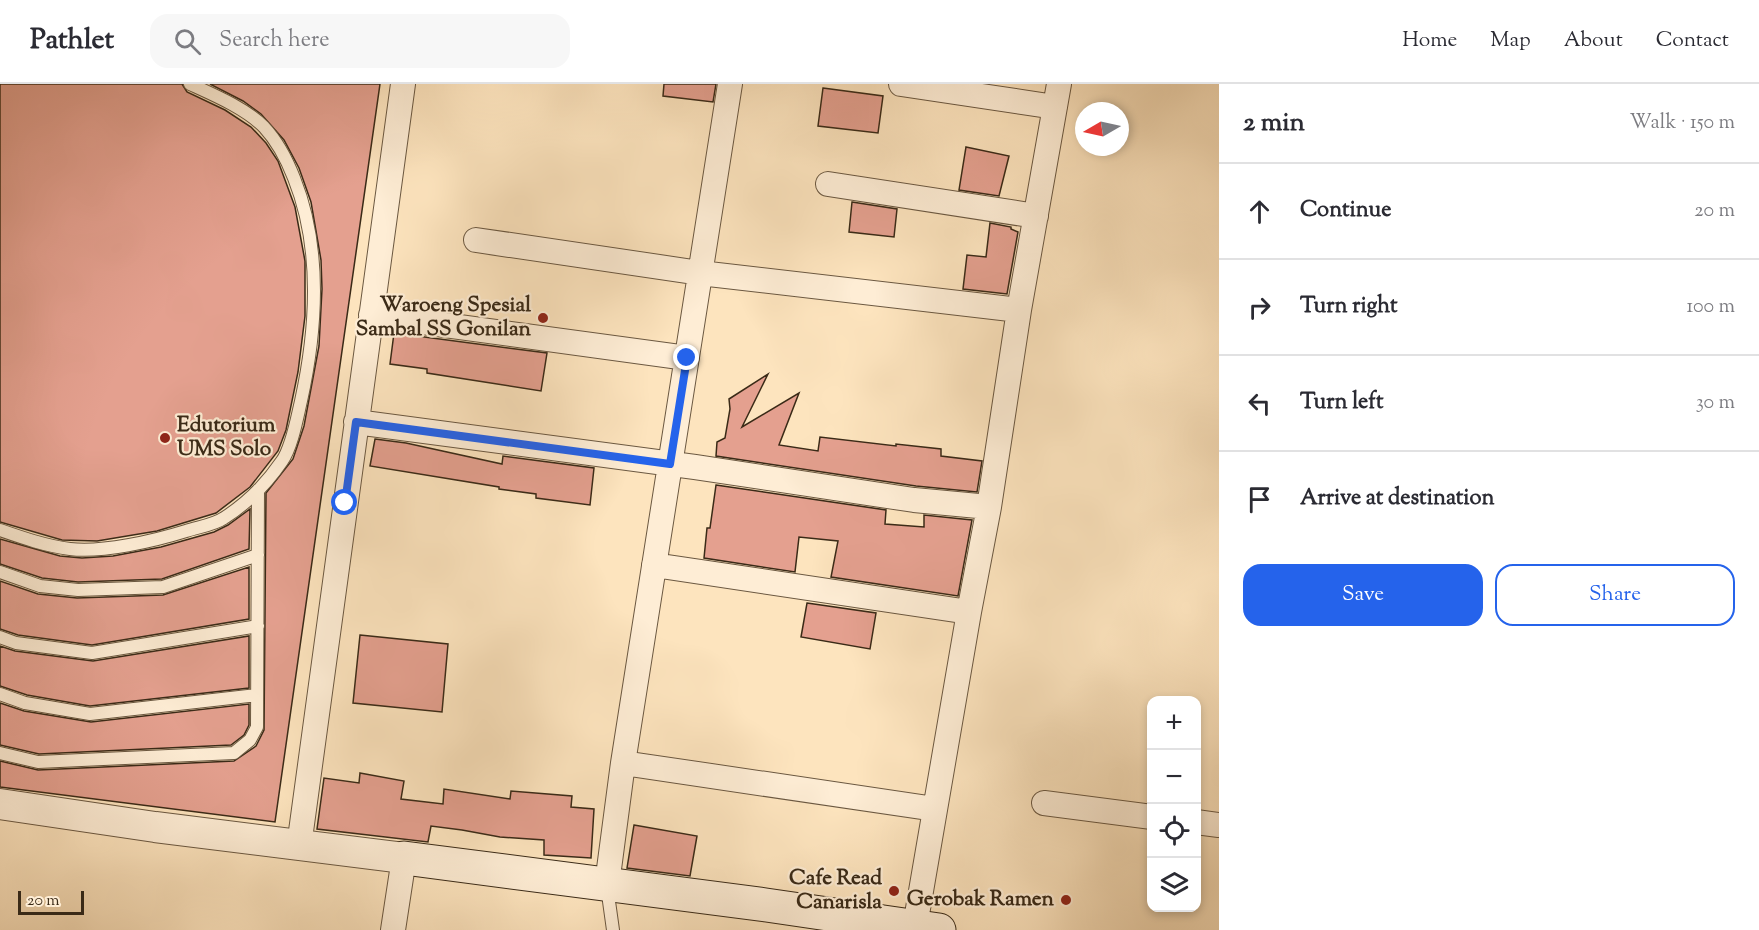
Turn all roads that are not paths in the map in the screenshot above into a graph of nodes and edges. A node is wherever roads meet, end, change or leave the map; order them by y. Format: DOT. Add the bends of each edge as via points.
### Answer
graph roads {
  1 [pos="190,84"];
  2 [pos="403,84"];
  3 [pos="730,84"];
  4 [pos="901,84"];
  5 [pos="1057,95"];
  6 [pos="828,184"];
  7 [pos="1036,216"];
  8 [pos="476,240"];
  9 [pos="700,273"];
  10 [pos="1019,310"];
  11 [pos="371,315"];
  12 [pos="687,358"];
  13 [pos="356,422"];
  14 [pos="670,464"];
  15 [pos="258,490"];
  16 [pos="989,507"];
  17 [pos="0,530"];
  18 [pos="258,555"];
  19 [pos="654,565"];
  20 [pos="0,572"];
  21 [pos="969,612"];
  22 [pos="258,626"];
  23 [pos="0,637"];
  24 [pos="0,694"];
  25 [pos="257,695"];
  26 [pos="0,753"];
  27 [pos="623,763"];
  28 [pos="1044,803"];
  29 [pos="0,804"];
  30 [pos="935,809"];
  31 [pos="1147,816"];
  32 [pos="1201,823"];
  33 [pos="1219,825"];
  34 [pos="299,846"];
  35 [pos="404,858"];
  36 [pos="607,884"];
  37 [pos="923,929"];
  38 [pos="393,930"];
  39 [pos="613,930"];
  1 -- 15 [label="lane" via="224,99 264,127 286,158 311,236 314,294 307,370 297,419 284,459"];
  2 -- 11 [label="street"];
  3 -- 9 [label="street"];
  4 -- 5 [label="street"];
  5 -- 7 [label="street"];
  6 -- 7 [label="street"];
  7 -- 10 [label="street"];
  8 -- 9 [label="street"];
  9 -- 10 [label="street"];
  9 -- 12 [label="street"];
  10 -- 16 [label="street"];
  11 -- 12 [label="street"];
  11 -- 13 [label="street"];
  12 -- 14 [label="street"];
  13 -- 14 [label="street"];
  13 -- 34 [label="street"];
  14 -- 16 [label="street" via="914,500"];
  14 -- 19 [label="street"];
  15 -- 17 [label="lane" via="223,519 174,535 115,547 72,549"];
  15 -- 18 [label="lane"];
  16 -- 21 [label="street"];
  18 -- 20 [label="lane" via="163,587 78,590 40,586"];
  18 -- 22 [label="lane"];
  19 -- 21 [label="street"];
  19 -- 27 [label="street"];
  21 -- 30 [label="street"];
  22 -- 23 [label="lane" via="92,653 16,643"];
  22 -- 25 [label="lane"];
  24 -- 25 [label="lane" via="25,703 90,714"];
  25 -- 26 [label="lane" via="257,727 250,740 234,753 38,762"];
  27 -- 30 [label="street"];
  27 -- 36 [label="street"];
  28 -- 31 [label="street"];
  29 -- 34 [label="street"];
  30 -- 37 [label="street"];
  32 -- 33 [label="street"];
  34 -- 35 [label="street"];
  35 -- 36 [label="main road"];
  35 -- 38 [label="street"];
  36 -- 37 [label="main road"];
  36 -- 39 [label="lane"];
}
